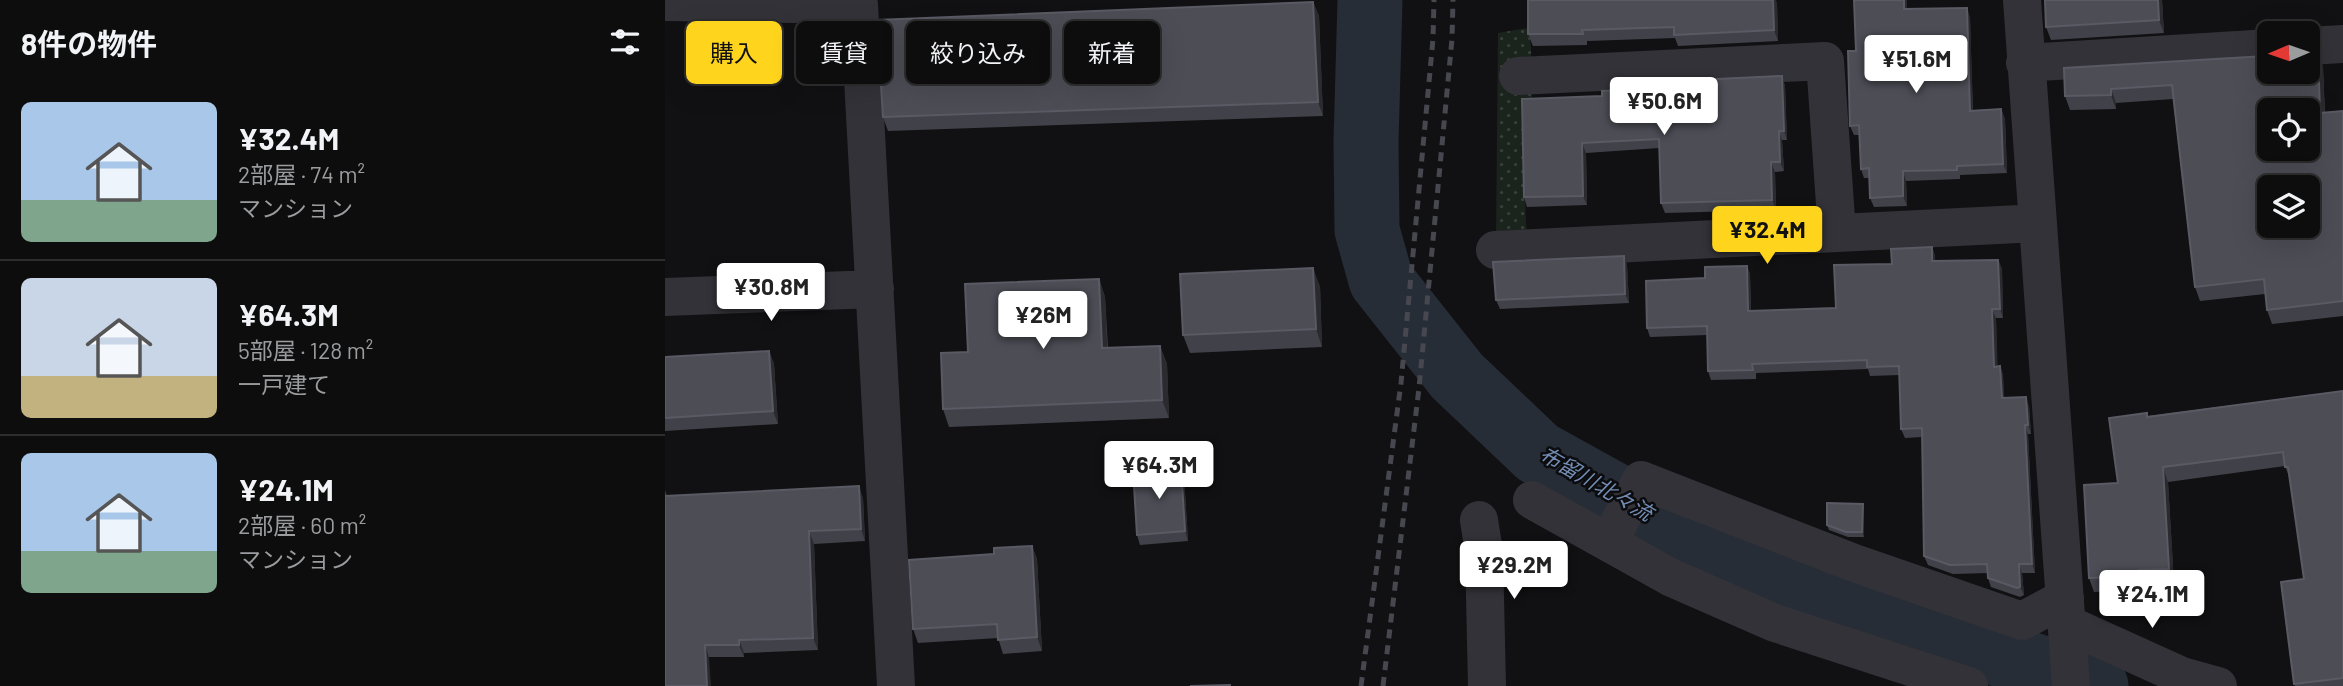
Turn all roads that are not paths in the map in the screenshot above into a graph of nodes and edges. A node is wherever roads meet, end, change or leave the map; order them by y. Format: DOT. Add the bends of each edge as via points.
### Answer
graph roads {
  1 [pos="2022,0"];
  2 [pos="735,1"];
  3 [pos="665,2"];
  4 [pos="2343,44"];
  5 [pos="2321,45"];
  6 [pos="2257,49"];
  7 [pos="2025,63"];
  8 [pos="1518,76"];
  9 [pos="2037,223"];
  10 [pos="1837,233"];
  11 [pos="1495,250"];
  12 [pos="875,289"];
  13 [pos="665,297"];
  14 [pos="1532,500"];
  15 [pos="1479,520"];
  16 [pos="1609,542"];
  17 [pos="2067,619"];
  18 [pos="896,686"];
  19 [pos="1487,686"];
  20 [pos="1969,686"];
  21 [pos="2071,686"];
  22 [pos="2218,686"];
  1 -- 7 [label="street"];
  2 -- 3 [label="street"];
  2 -- 12 [label="street" via="859,5"];
  4 -- 5 [label="street"];
  6 -- 7 [label="street"];
  7 -- 9 [label="street"];
  8 -- 10 [label="street" via="1825,61"];
  9 -- 10 [label="street"];
  9 -- 17 [label="street"];
  10 -- 11 [label="street"];
  12 -- 13 [label="street"];
  12 -- 18 [label="street"];
  14 -- 16 [label="street"];
  15 -- 19 [label="street"];
  16 -- 17 [label="street" via="1641,480 1854,563 2022,621"];
  16 -- 20 [label="street" via="1670,577 1775,623"];
  17 -- 21 [label="street"];
  17 -- 22 [label="street" via="2182,676"];
}
